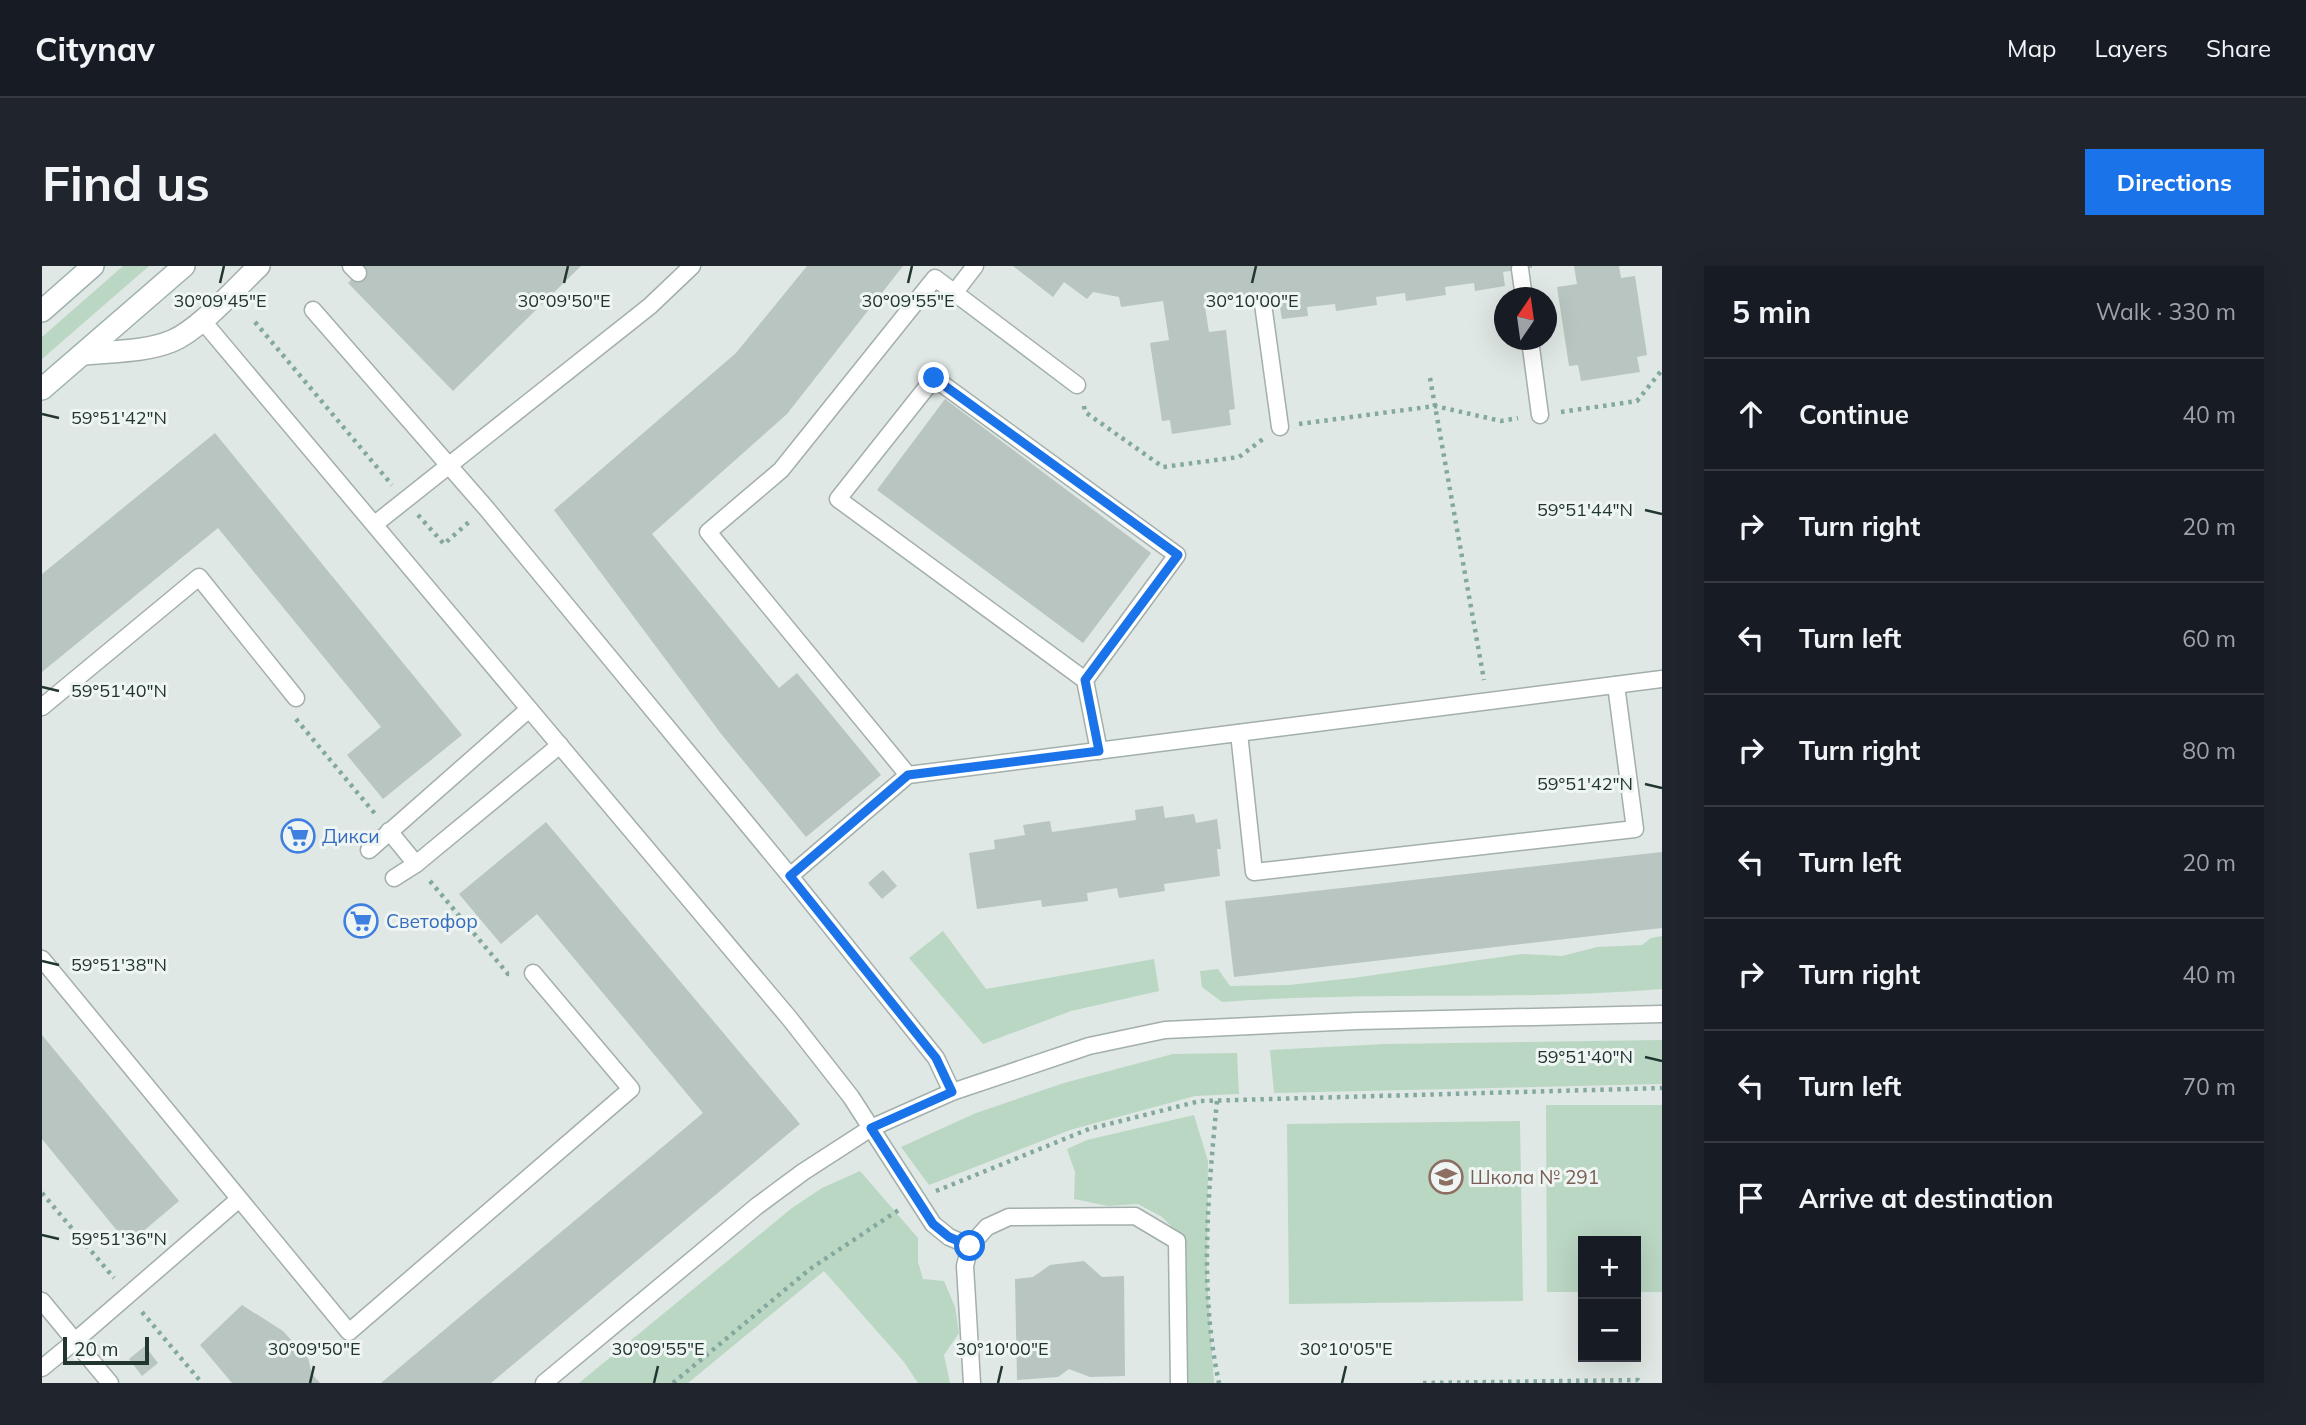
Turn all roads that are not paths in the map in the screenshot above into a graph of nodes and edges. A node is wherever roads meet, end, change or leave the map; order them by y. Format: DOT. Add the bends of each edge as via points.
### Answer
graph roads {
  1 [pos="93,266"];
  2 [pos="184,266"];
  3 [pos="260,266"];
  4 [pos="692,266"];
  5 [pos="975,266"];
  6 [pos="1520,269"];
  7 [pos="1522,287"];
  8 [pos="955,292"];
  9 [pos="1263,304"];
  10 [pos="313,310"];
  11 [pos="42,311"];
  12 [pos="202,320"];
  13 [pos="1531,350"];
  14 [pos="85,354"];
  15 [pos="1077,385"];
  16 [pos="42,389"];
  17 [pos="1540,415"];
  18 [pos="1280,427"];
  19 [pos="450,464"];
  20 [pos="375,524"];
  21 [pos="1662,679"];
  22 [pos="1085,680"];
  23 [pos="1616,685"];
  24 [pos="296,698"];
  25 [pos="42,706"];
  26 [pos="529,709"];
  27 [pos="1239,733"];
  28 [pos="560,746"];
  29 [pos="1099,751"];
  30 [pos="908,775"];
  31 [pos="389,831"];
  32 [pos="369,850"];
  33 [pos="416,864"];
  34 [pos="790,876"];
  35 [pos="394,878"];
  36 [pos="42,959"];
  37 [pos="533,973"];
  38 [pos="1662,1014"];
  39 [pos="952,1092"];
  40 [pos="871,1128"];
  41 [pos="238,1200"];
  42 [pos="970,1246"];
  43 [pos="42,1301"];
  44 [pos="75,1341"];
  45 [pos="42,1368"];
  46 [pos="110,1383"];
  47 [pos="544,1383"];
  48 [pos="972,1383"];
  49 [pos="1179,1383"];
  1 -- 11 [label="street"];
  2 -- 14 [label="street"];
  3 -- 12 [label="street"];
  4 -- 19 [label="lane" via="650,306"];
  5 -- 8 [label="lane"];
  6 -- 7 [label="lane"];
  8 -- 15 [label="lane"];
  8 -- 30 [label="lane" via="935,278 781,470 708,532"];
  9 -- 18 [label="lane"];
  10 -- 19 [label="lane"];
  12 -- 14 [label="street" via="172,341"];
  12 -- 20 [label="lane"];
  13 -- 17 [label="lane"];
  14 -- 16 [label="street"];
  19 -- 20 [label="lane"];
  19 -- 34 [label="lane"];
  20 -- 26 [label="lane"];
  21 -- 23 [label="lane"];
  22 -- 22 [label="lane" via="1178,555 934,378 838,499"];
  22 -- 29 [label="lane"];
  23 -- 27 [label="lane"];
  23 -- 27 [label="lane" via="1635,829 1255,872"];
  24 -- 25 [label="lane" via="199,577"];
  26 -- 28 [label="lane"];
  26 -- 31 [label="lane"];
  27 -- 29 [label="lane"];
  28 -- 33 [label="lane"];
  28 -- 40 [label="lane" via="790,1019"];
  29 -- 30 [label="lane"];
  30 -- 34 [label="lane"];
  31 -- 32 [label="lane"];
  31 -- 33 [label="lane"];
  33 -- 35 [label="lane"];
  34 -- 39 [label="lane" via="936,1058"];
  36 -- 41 [label="lane"];
  37 -- 41 [label="lane" via="631,1089 349,1332"];
  38 -- 39 [label="lane" via="1165,1030 1089,1046"];
  39 -- 40 [label="lane"];
  40 -- 42 [label="lane" via="933,1224"];
  40 -- 47 [label="lane" via="757,1206"];
  41 -- 44 [label="lane"];
  42 -- 48 [label="lane" via="965,1266"];
  42 -- 49 [label="lane" via="987,1227 1009,1217 1135,1216 1177,1241"];
  43 -- 44 [label="lane"];
  44 -- 45 [label="lane"];
  44 -- 46 [label="lane"];
}
